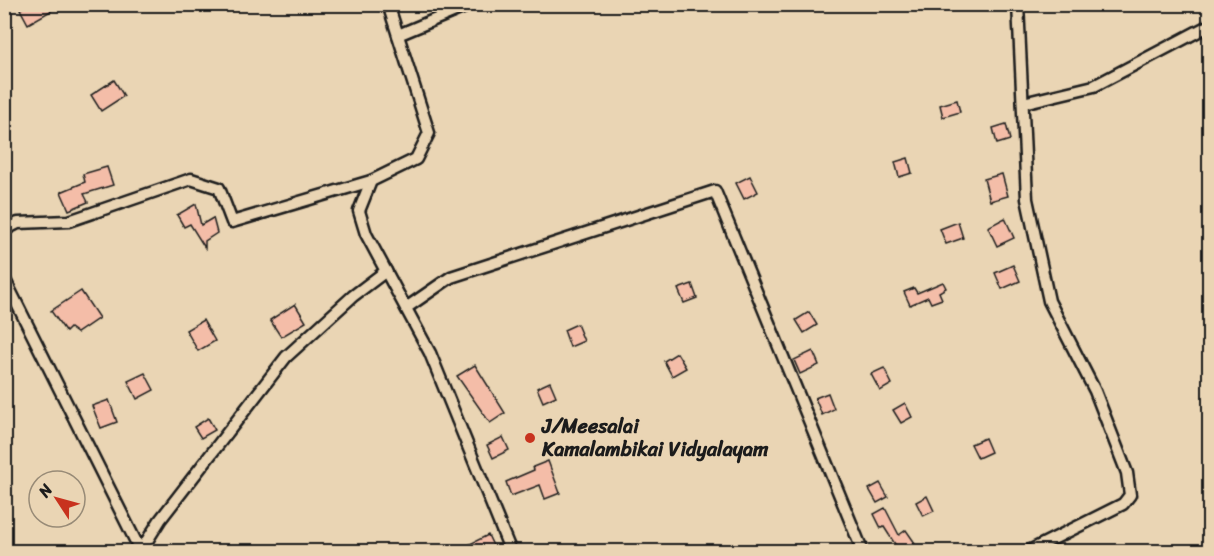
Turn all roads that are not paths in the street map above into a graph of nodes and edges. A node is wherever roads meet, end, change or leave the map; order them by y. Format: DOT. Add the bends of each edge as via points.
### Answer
graph roads {
  1 [pos="388,4"];
  2 [pos="472,4"];
  3 [pos="1018,4"];
  4 [pos="1209,25"];
  5 [pos="398,35"];
  6 [pos="1023,103"];
  7 [pos="372,181"];
  8 [pos="4,230"];
  9 [pos="386,271"];
  10 [pos="4,278"];
  11 [pos="406,308"];
  12 [pos="141,551"];
  13 [pos="511,552"];
  14 [pos="863,552"];
  15 [pos="1027,552"];
  1 -- 5 [label="street"];
  2 -- 5 [label="street"];
  3 -- 6 [label="street"];
  4 -- 6 [label="street" via="1094,86"];
  5 -- 7 [label="street" via="429,133 416,159"];
  6 -- 15 [label="street" via="1027,199 1049,301 1095,391 1127,473 1130,495 1123,504"];
  7 -- 8 [label="street" via="232,222 219,188 191,179 69,221 18,223"];
  7 -- 9 [label="street" via="359,211 366,234"];
  9 -- 11 [label="street"];
  9 -- 12 [label="street" via="286,357 160,520"];
  10 -- 12 [label="street"];
  11 -- 13 [label="street" via="430,353"];
  11 -- 14 [label="street" via="451,277 715,191"];
}
